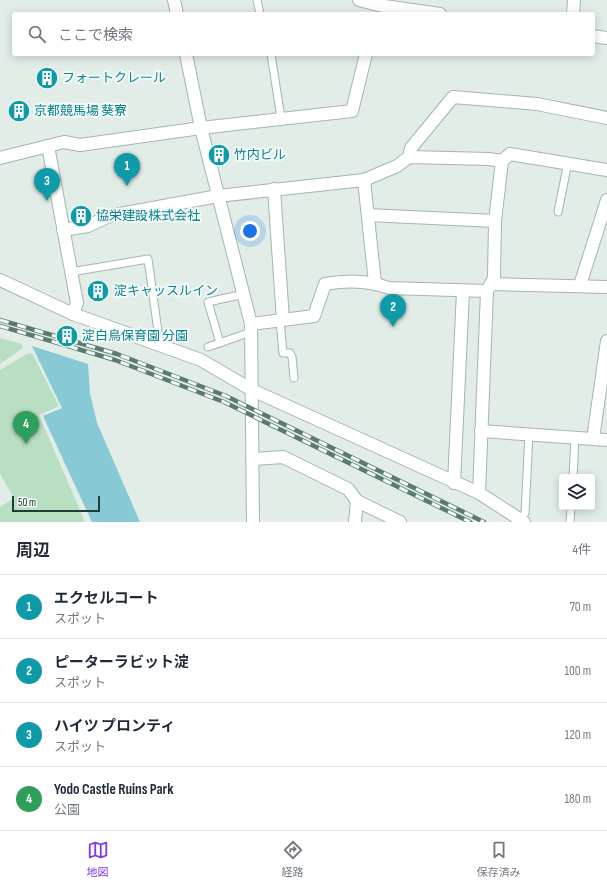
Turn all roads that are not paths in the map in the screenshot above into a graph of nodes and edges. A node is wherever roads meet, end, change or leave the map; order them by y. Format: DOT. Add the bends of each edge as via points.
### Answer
graph roads {
  1 [pos="174,0"];
  2 [pos="257,0"];
  3 [pos="359,0"];
  4 [pos="574,0"];
  5 [pos="392,3"];
  6 [pos="377,9"];
  7 [pos="177,12"];
  8 [pos="260,12"];
  9 [pos="431,12"];
  10 [pos="573,12"];
  11 [pos="595,36"];
  12 [pos="607,38"];
  13 [pos="186,56"];
  14 [pos="270,56"];
  15 [pos="366,56"];
  16 [pos="281,118"];
  17 [pos="607,118"];
  18 [pos="202,128"];
  19 [pos="48,146"];
  20 [pos="409,157"];
  21 [pos="0,158"];
  22 [pos="502,161"];
  23 [pos="568,162"];
  24 [pos="607,170"];
  25 [pos="364,180"];
  26 [pos="274,190"];
  27 [pos="218,196"];
  28 [pos="607,200"];
  29 [pos="558,212"];
  30 [pos="368,216"];
  31 [pos="495,221"];
  32 [pos="63,230"];
  33 [pos="71,272"];
  34 [pos="0,280"];
  35 [pos="375,283"];
  36 [pos="580,285"];
  37 [pos="607,287"];
  38 [pos="489,288"];
  39 [pos="463,291"];
  40 [pos="244,294"];
  41 [pos="73,314"];
  42 [pos="281,321"];
  43 [pos="252,328"];
  44 [pos="607,340"];
  45 [pos="220,342"];
  46 [pos="160,346"];
  47 [pos="208,347"];
  48 [pos="294,378"];
  49 [pos="252,390"];
  50 [pos="481,431"];
  51 [pos="530,434"];
  52 [pos="575,438"];
  53 [pos="593,439"];
  54 [pos="607,440"];
  55 [pos="254,459"];
  56 [pos="573,474"];
  57 [pos="454,483"];
  58 [pos="479,493"];
  59 [pos="356,501"];
  60 [pos="571,510"];
  61 [pos="522,521"];
  62 [pos="253,522"];
  63 [pos="355,522"];
  64 [pos="400,522"];
  65 [pos="570,522"];
  1 -- 7 [label="street"];
  2 -- 8 [label="lane"];
  3 -- 6 [label="street"];
  4 -- 10 [label="street"];
  5 -- 6 [label="street"];
  5 -- 9 [label="street"];
  11 -- 12 [label="street"];
  13 -- 18 [label="street"];
  14 -- 16 [label="lane"];
  15 -- 16 [label="street" via="352,111"];
  16 -- 18 [label="street"];
  17 -- 20 [label="street" via="537,104 453,97 411,148"];
  18 -- 19 [label="street" via="80,145 64,142"];
  18 -- 27 [label="street"];
  19 -- 21 [label="street"];
  19 -- 32 [label="street"];
  20 -- 22 [label="street"];
  20 -- 25 [label="street" via="397,166"];
  22 -- 23 [label="street" via="510,154"];
  22 -- 31 [label="street"];
  23 -- 24 [label="street"];
  23 -- 29 [label="lane"];
  25 -- 26 [label="street"];
  25 -- 30 [label="street"];
  26 -- 27 [label="street"];
  26 -- 42 [label="street"];
  27 -- 32 [label="street" via="109,216 88,226"];
  27 -- 40 [label="street"];
  28 -- 36 [label="street"];
  30 -- 31 [label="street"];
  30 -- 35 [label="street"];
  31 -- 38 [label="street" via="494,278"];
  32 -- 33 [label="street"];
  33 -- 41 [label="street" via="77,303"];
  33 -- 46 [label="lane" via="148,259"];
  34 -- 41 [label="street"];
  35 -- 39 [label="street" via="389,288"];
  35 -- 42 [label="street" via="348,280 325,284 314,316"];
  36 -- 37 [label="street"];
  36 -- 38 [label="street"];
  38 -- 39 [label="street"];
  38 -- 50 [label="street"];
  39 -- 57 [label="street"];
  40 -- 43 [label="street"];
  40 -- 45 [label="lane" via="208,302"];
  41 -- 46 [label="street"];
  42 -- 43 [label="street"];
  42 -- 48 [label="lane" via="283,352 290,353 292,357"];
  43 -- 45 [label="lane"];
  43 -- 49 [label="street"];
  44 -- 53 [label="street"];
  45 -- 47 [label="lane"];
  46 -- 49 [label="street" via="201,360"];
  49 -- 55 [label="street"];
  49 -- 57 [label="street"];
  50 -- 51 [label="street"];
  50 -- 58 [label="street"];
  51 -- 52 [label="street"];
  51 -- 61 [label="lane" via="525,513"];
  52 -- 53 [label="street"];
  52 -- 56 [label="lane"];
  53 -- 54 [label="street"];
  55 -- 59 [label="street" via="283,457 348,489"];
  55 -- 62 [label="street"];
  57 -- 58 [label="street"];
  58 -- 61 [label="street"];
  59 -- 63 [label="street"];
  59 -- 64 [label="street"];
  60 -- 65 [label="lane"];
}
